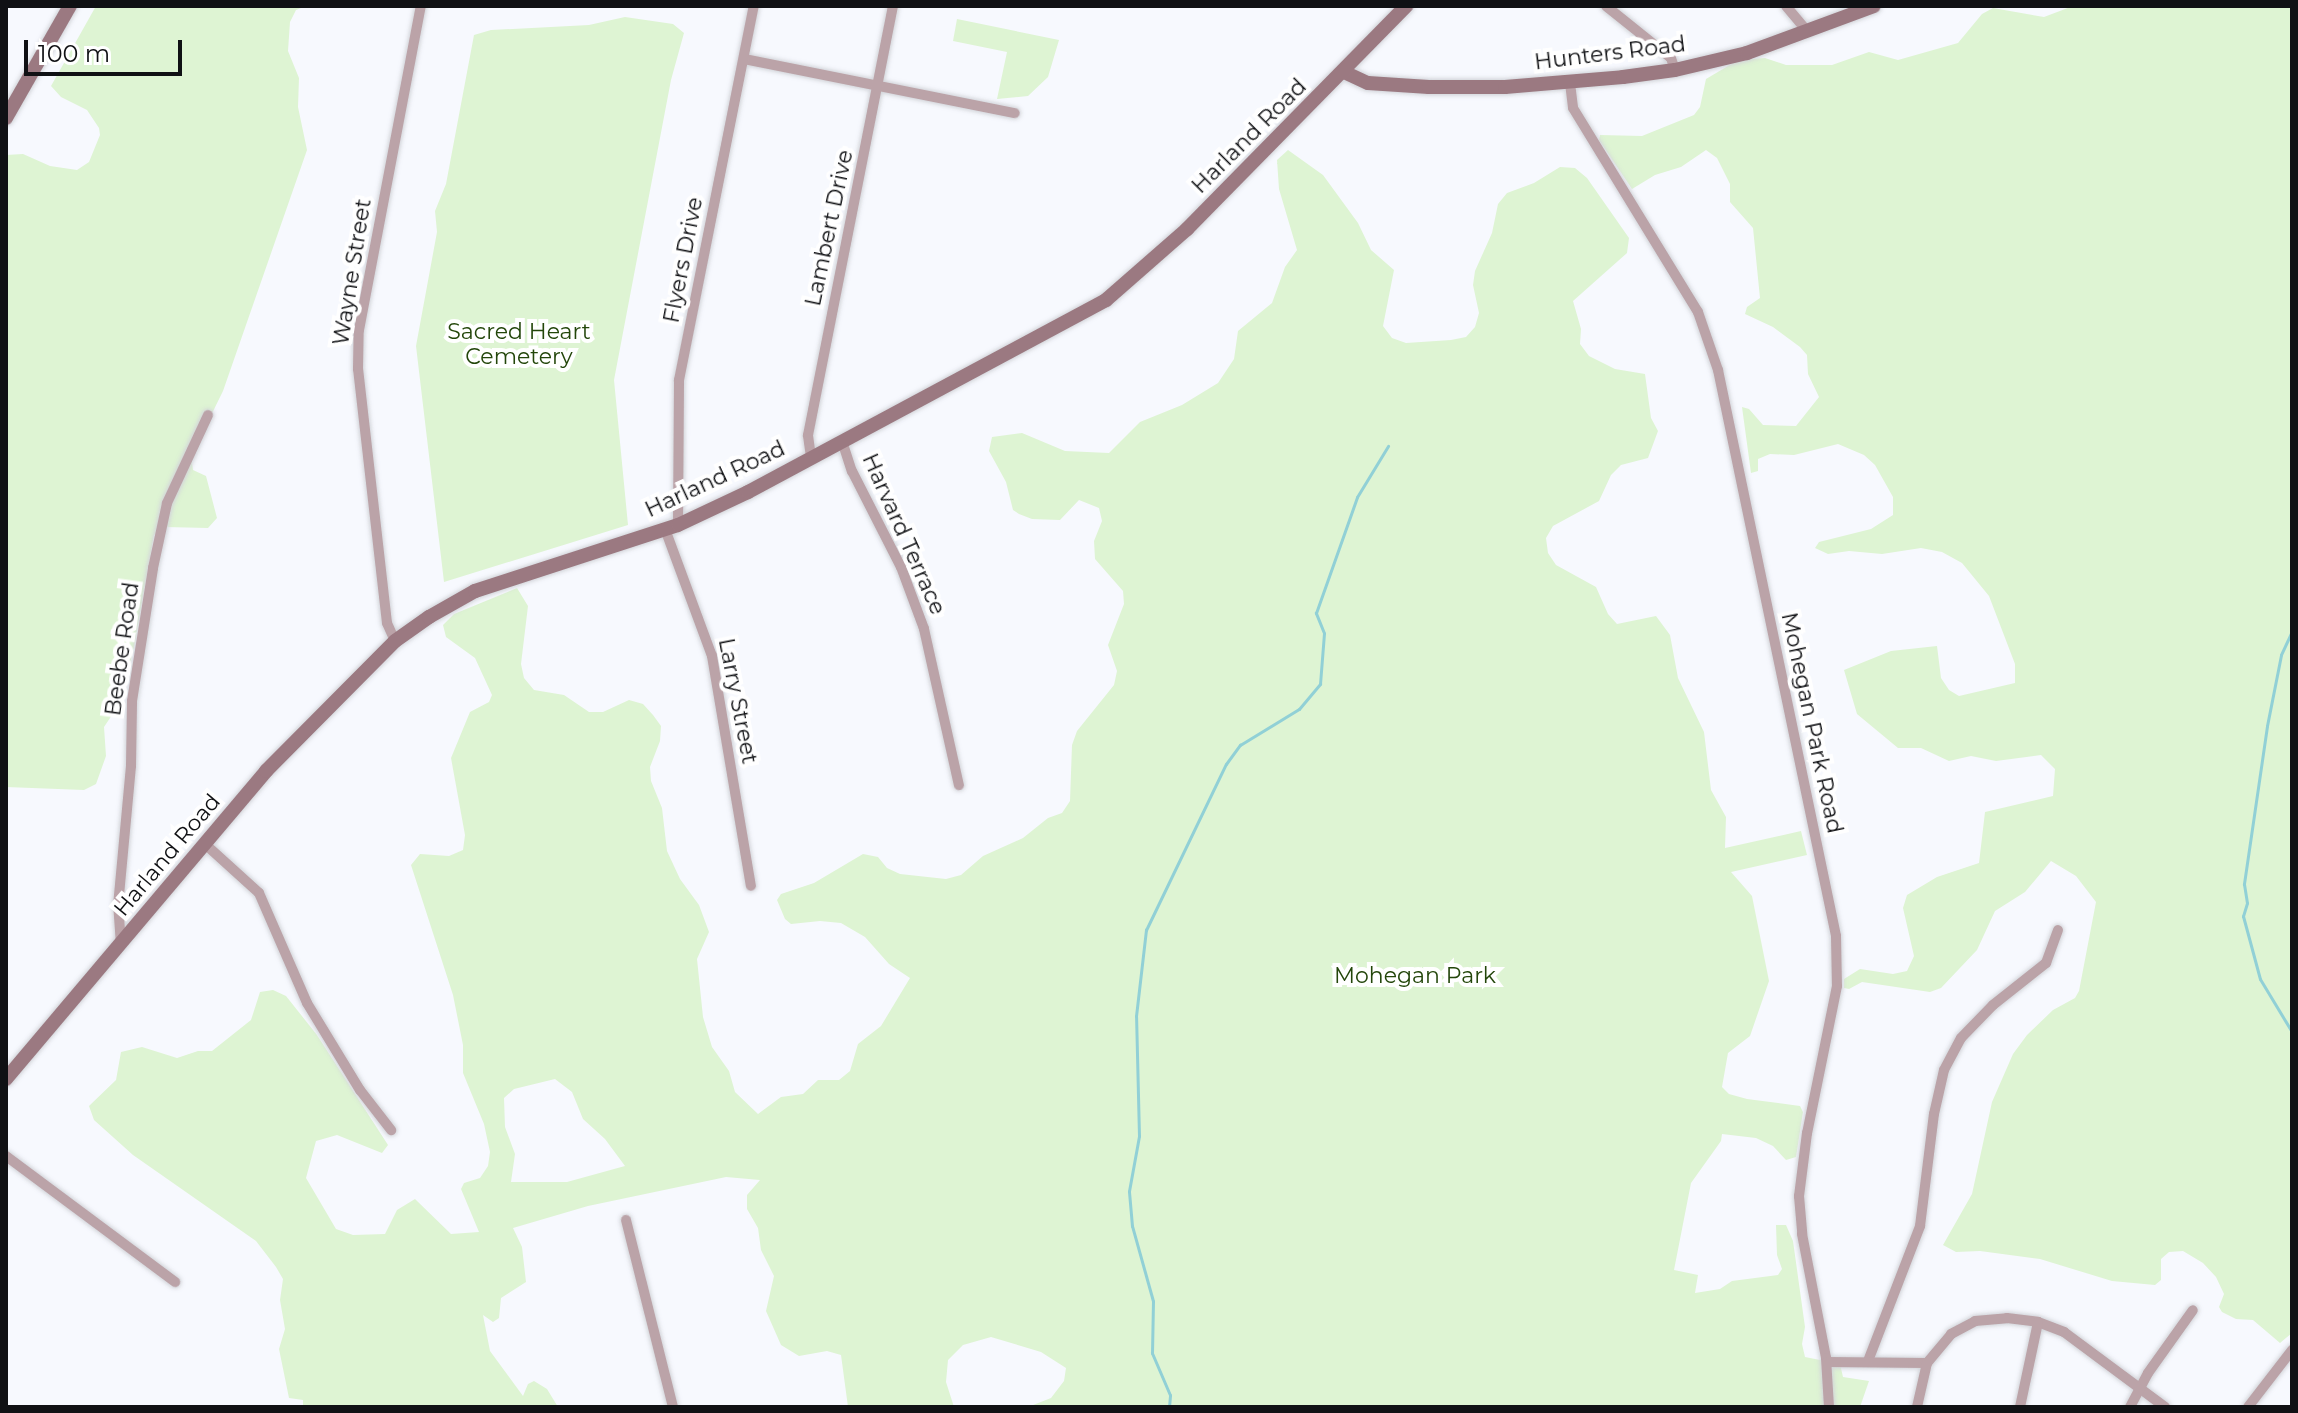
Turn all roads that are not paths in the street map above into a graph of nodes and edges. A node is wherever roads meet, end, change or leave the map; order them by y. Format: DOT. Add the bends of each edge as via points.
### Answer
graph roads {
  1 [pos="70,6"];
  2 [pos="421,6"];
  3 [pos="754,6"];
  4 [pos="893,6"];
  5 [pos="1406,6"];
  6 [pos="1606,6"];
  7 [pos="1786,6"];
  8 [pos="1874,6"];
  9 [pos="1808,32"];
  10 [pos="744,59"];
  11 [pos="1675,70"];
  12 [pos="1344,72"];
  13 [pos="1570,83"];
  14 [pos="879,86"];
  15 [pos="1015,113"];
  16 [pos="6,118"];
  17 [pos="208,415"];
  18 [pos="842,441"];
  19 [pos="811,457"];
  20 [pos="672,527"];
  21 [pos="395,641"];
  22 [pos="959,785"];
  23 [pos="205,844"];
  24 [pos="751,886"];
  25 [pos="2058,930"];
  26 [pos="121,945"];
  27 [pos="6,1079"];
  28 [pos="391,1130"];
  29 [pos="6,1156"];
  30 [pos="626,1220"];
  31 [pos="175,1282"];
  32 [pos="2193,1310"];
  33 [pos="2038,1322"];
  34 [pos="2292,1350"];
  35 [pos="1868,1361"];
  36 [pos="1827,1362"];
  37 [pos="1927,1363"];
  38 [pos="2141,1391"];
  39 [pos="673,1407"];
  40 [pos="1829,1407"];
  41 [pos="1917,1407"];
  42 [pos="2020,1407"];
  43 [pos="2130,1407"];
  44 [pos="2165,1407"];
  45 [pos="2248,1407"];
  1 -- 16 [label="main road"];
  2 -- 21 [label="street, Wayne Street" via="359,330 360,385 387,623"];
  3 -- 10 [label="street, Flyers Drive"];
  4 -- 14 [label="street, Lambert Drive"];
  5 -- 12 [label="main road, Harland Road"];
  6 -- 11 [label="street" via="1671,58"];
  7 -- 9 [label="street"];
  8 -- 9 [label="main road, Hunters Road"];
  9 -- 11 [label="main road, Hunters Road"];
  10 -- 14 [label="street"];
  10 -- 20 [label="street, Flyers Drive" via="679,380"];
  11 -- 13 [label="main road, Hunters Road"];
  12 -- 13 [label="main road, Hunters Road" via="1368,83 1429,87"];
  12 -- 18 [label="main road, Harland Road" via="1187,229 1106,300"];
  13 -- 36 [label="street, Mohegan Park Road" via="1573,108 1698,312 1718,370 1836,936 1837,986 1799,1196"];
  14 -- 15 [label="street"];
  14 -- 19 [label="street, Lambert Drive" via="808,435"];
  17 -- 26 [label="street, Beebe Road" via="167,503 153,568 132,701 118,906"];
  18 -- 19 [label="main road, Harland Road"];
  18 -- 22 [label="street, Harvard Terrace" via="924,629"];
  19 -- 20 [label="main road, Harland Road"];
  20 -- 21 [label="main road, Harland Road" via="475,591"];
  20 -- 24 [label="street, Larry Street" via="712,656"];
  21 -- 23 [label="main road, Harland Road" via="266,771"];
  23 -- 26 [label="main road, Harland Road"];
  23 -- 28 [label="street" via="259,893 307,1003"];
  25 -- 35 [label="street" via="2046,963 1961,1038 1944,1070 1920,1226"];
  26 -- 27 [label="main road, Harland Road"];
  29 -- 31 [label="street"];
  30 -- 39 [label="street"];
  32 -- 38 [label="street"];
  33 -- 37 [label="street" via="1975,1321 1951,1334"];
  33 -- 38 [label="street" via="2064,1332"];
  33 -- 42 [label="street"];
  34 -- 45 [label="street"];
  35 -- 36 [label="street"];
  35 -- 37 [label="street"];
  36 -- 40 [label="street, Mohegan Park Road"];
  37 -- 41 [label="street"];
  38 -- 43 [label="street"];
  38 -- 44 [label="street"];
}
